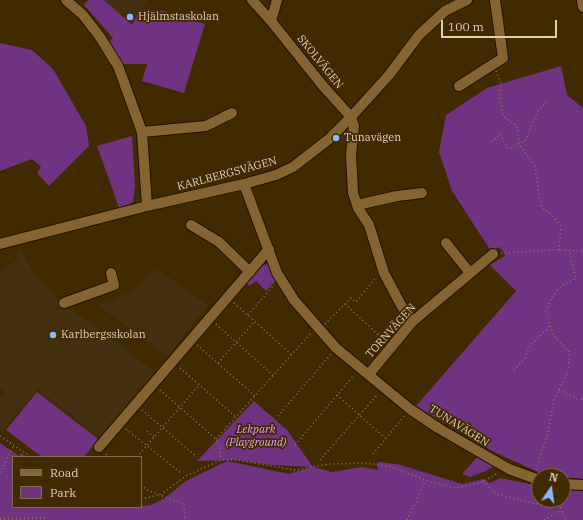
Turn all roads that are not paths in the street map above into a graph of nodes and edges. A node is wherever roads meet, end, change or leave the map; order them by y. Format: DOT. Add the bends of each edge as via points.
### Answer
graph roads {
  1 [pos="66,0"];
  2 [pos="252,0"];
  3 [pos="277,0"];
  4 [pos="467,0"];
  5 [pos="495,0"];
  6 [pos="582,0"];
  7 [pos="583,7"];
  8 [pos="271,21"];
  9 [pos="459,86"];
  10 [pos="232,113"];
  11 [pos="351,117"];
  12 [pos="142,132"];
  13 [pos="244,184"];
  14 [pos="422,193"];
  15 [pos="357,205"];
  16 [pos="147,206"];
  17 [pos="191,225"];
  18 [pos="446,243"];
  19 [pos="0,244"];
  20 [pos="269,249"];
  21 [pos="493,254"];
  22 [pos="111,272"];
  23 [pos="250,272"];
  24 [pos="470,274"];
  25 [pos="64,303"];
  26 [pos="412,322"];
  27 [pos="369,374"];
  28 [pos="99,448"];
  29 [pos="531,477"];
  30 [pos="571,484"];
  31 [pos="583,485"];
  1 -- 12 [label="street" via="100,37 118,66"];
  2 -- 8 [label="street, SKOLVÄGEN"];
  3 -- 8 [label="street"];
  4 -- 11 [label="street, KARLBERGSVÄGEN" via="444,11 419,35 389,75"];
  5 -- 9 [label="street" via="503,58"];
  6 -- 7 [label="street"];
  8 -- 11 [label="street, SKOLVÄGEN"];
  10 -- 12 [label="street" via="206,126"];
  11 -- 13 [label="street, KARLBERGSVÄGEN" via="329,139 293,167"];
  11 -- 15 [label="street" via="354,126 351,155 352,193"];
  12 -- 16 [label="street"];
  13 -- 16 [label="street, KARLBERGSVÄGEN"];
  13 -- 20 [label="street, TUNAVÄGEN"];
  14 -- 15 [label="street"];
  15 -- 26 [label="street" via="369,225 384,273"];
  16 -- 19 [label="street, KARLBERGSVÄGEN"];
  17 -- 23 [label="street" via="219,242"];
  18 -- 24 [label="street"];
  20 -- 23 [label="street"];
  20 -- 27 [label="street, TUNAVÄGEN" via="280,278 294,300 336,348"];
  21 -- 24 [label="street, TORNVÄGEN"];
  22 -- 25 [label="street" via="114,285"];
  23 -- 28 [label="street"];
  24 -- 26 [label="street, TORNVÄGEN"];
  26 -- 27 [label="street, TORNVÄGEN"];
  27 -- 29 [label="street, TUNAVÄGEN" via="410,409 450,436 509,469"];
  30 -- 31 [label="street"];
}
